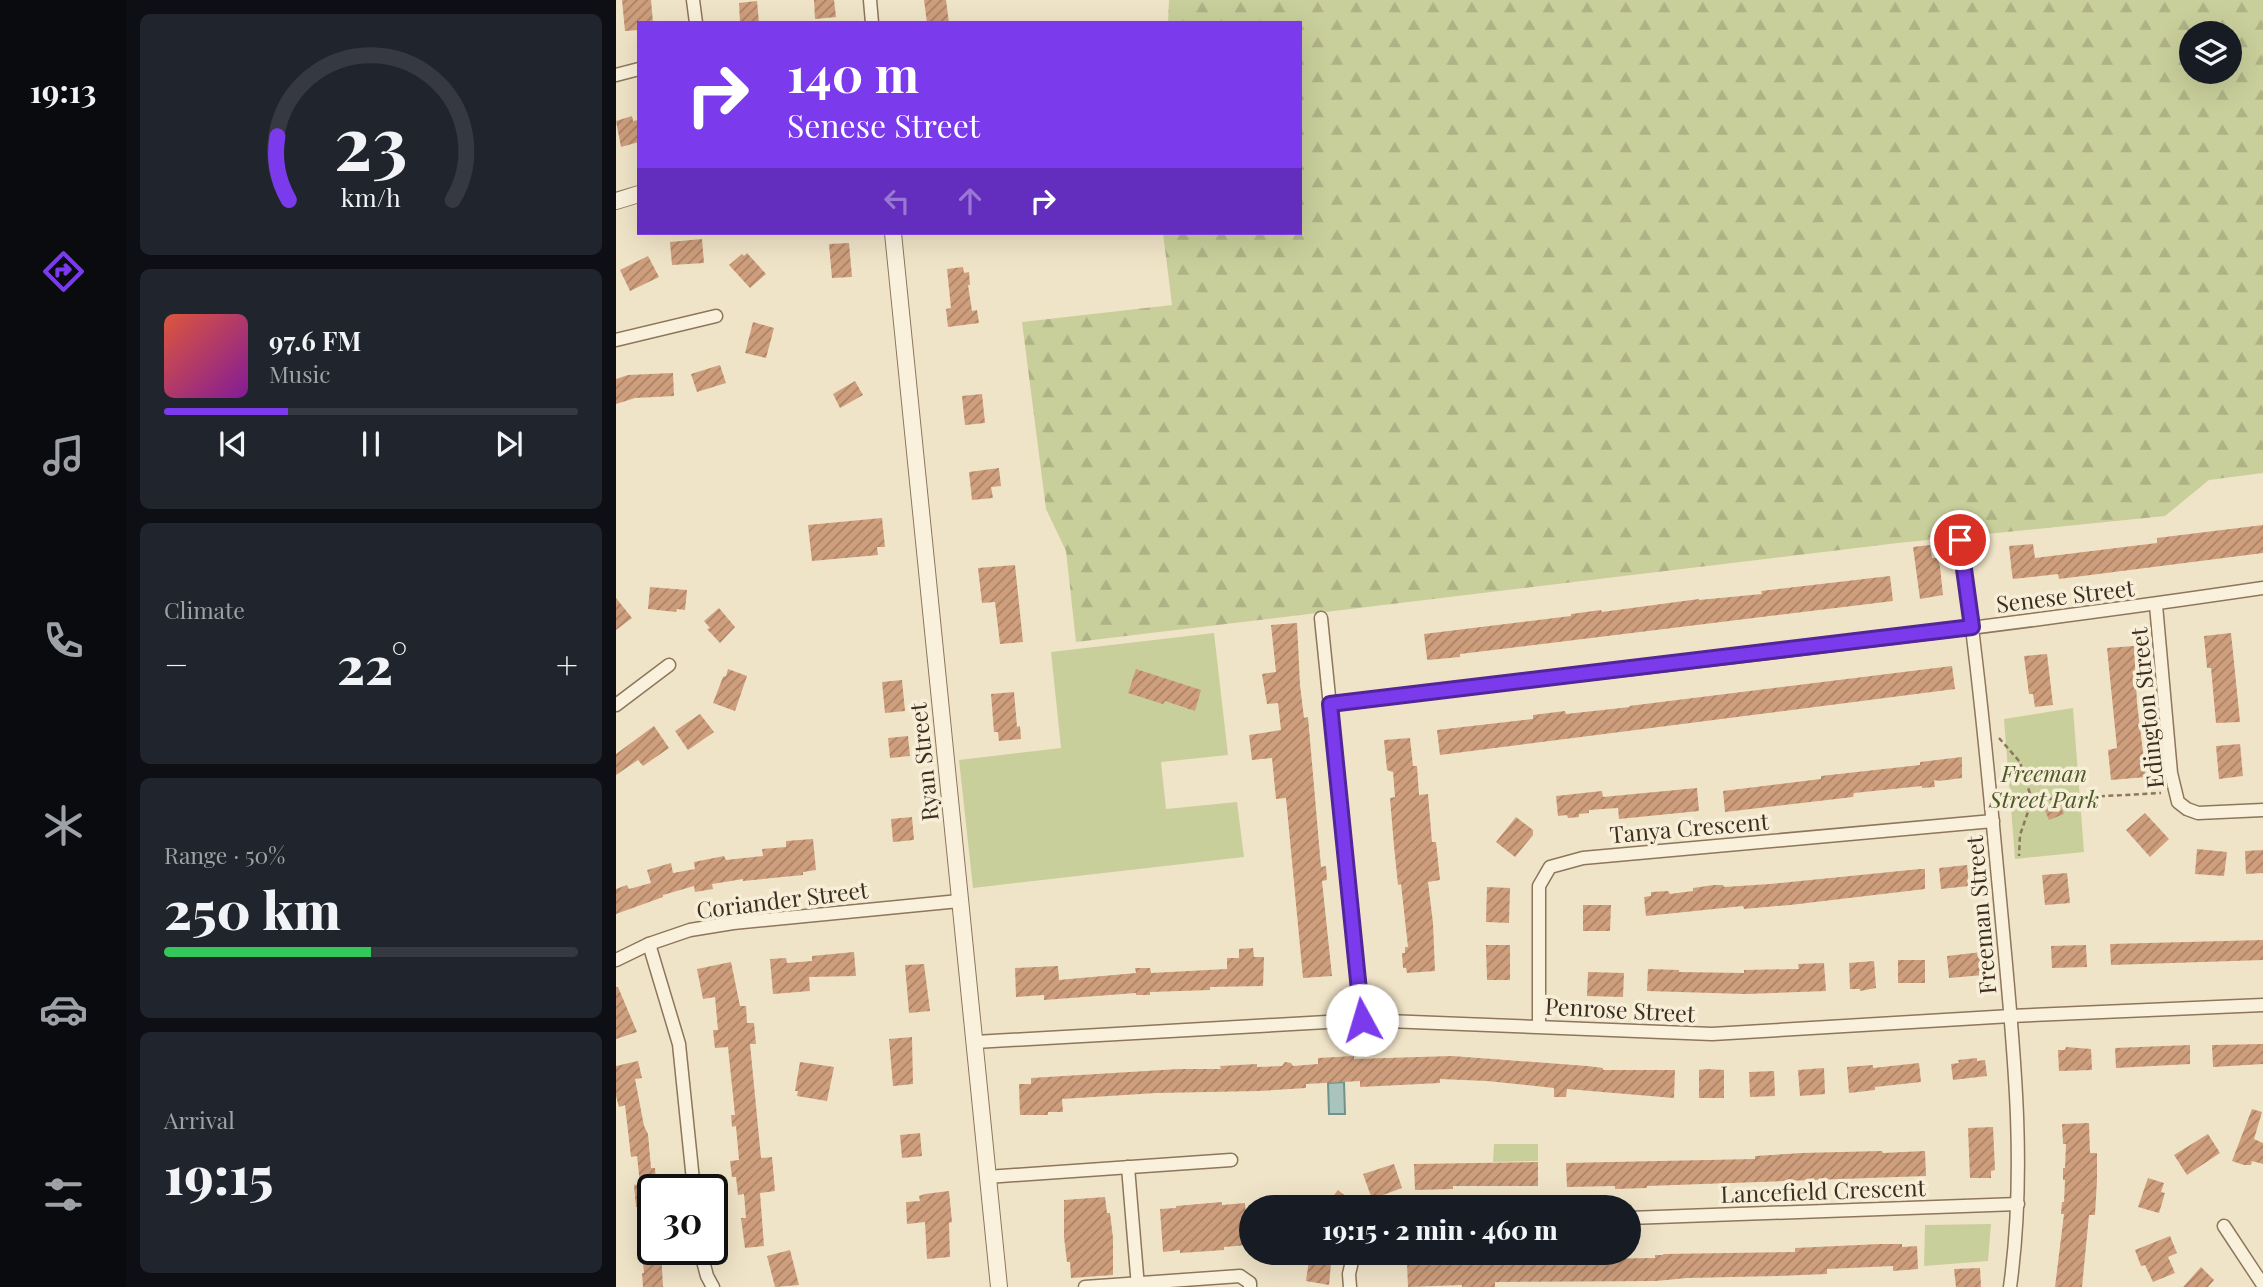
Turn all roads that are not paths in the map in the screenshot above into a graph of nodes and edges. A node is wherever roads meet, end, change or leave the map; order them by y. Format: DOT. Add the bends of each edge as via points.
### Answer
graph roads {
  1 [pos="693,0"];
  2 [pos="870,0"];
  3 [pos="696,21"];
  4 [pos="873,21"];
  5 [pos="637,70"];
  6 [pos="616,75"];
  7 [pos="637,195"];
  8 [pos="616,201"];
  9 [pos="893,235"];
  10 [pos="716,316"];
  11 [pos="616,340"];
  12 [pos="1960,540"];
  13 [pos="2263,589"];
  14 [pos="2156,605"];
  15 [pos="1321,618"];
  16 [pos="1972,627"];
  17 [pos="669,665"];
  18 [pos="1330,704"];
  19 [pos="616,705"];
  20 [pos="2263,810"];
  21 [pos="1993,821"];
  22 [pos="959,901"];
  23 [pos="649,944"];
  24 [pos="616,960"];
  25 [pos="2263,1005"];
  26 [pos="2011,1016"];
  27 [pos="1362,1020"];
  28 [pos="1539,1026"];
  29 [pos="975,1042"];
  30 [pos="1231,1160"];
  31 [pos="1128,1167"];
  32 [pos="692,1174"];
  33 [pos="987,1177"];
  34 [pos="2018,1204"];
  35 [pos="1641,1218"];
  36 [pos="2224,1226"];
  37 [pos="704,1265"];
  38 [pos="1351,1265"];
  39 [pos="1138,1285"];
  40 [pos="2263,1285"];
  41 [pos="713,1287"];
  42 [pos="999,1287"];
  43 [pos="1085,1287"];
  44 [pos="1250,1287"];
  45 [pos="1350,1287"];
  46 [pos="2010,1287"];
  1 -- 3 [label="street"];
  2 -- 4 [label="street"];
  5 -- 6 [label="street"];
  7 -- 8 [label="street"];
  9 -- 22 [label="street, Ryan Street"];
  10 -- 11 [label="street"];
  12 -- 16 [label="street, Freeman Street"];
  13 -- 14 [label="street, Senese Street"];
  14 -- 16 [label="street, Senese Street"];
  14 -- 20 [label="street, Edington Street" via="2171,773 2178,802 2198,813"];
  15 -- 18 [label="street"];
  16 -- 18 [label="street, Senese Street"];
  16 -- 21 [label="street, Freeman Street"];
  17 -- 19 [label="street"];
  18 -- 27 [label="street"];
  21 -- 26 [label="street, Freeman Street"];
  21 -- 28 [label="street, Tanya Crescent" via="1583,858 1550,867 1539,886"];
  22 -- 23 [label="street, Coriander Street" via="733,923 690,930"];
  22 -- 29 [label="street, Ryan Street"];
  23 -- 24 [label="street, Coriander Street"];
  23 -- 32 [label="street" via="679,1045"];
  25 -- 26 [label="street, Penrose Street"];
  26 -- 28 [label="street, Penrose Street" via="1712,1034"];
  26 -- 34 [label="street, Freeman Street"];
  27 -- 28 [label="street, Penrose Street"];
  27 -- 29 [label="street, Penrose Street"];
  29 -- 33 [label="street, Ryan Street"];
  30 -- 31 [label="street"];
  31 -- 33 [label="street"];
  31 -- 39 [label="street"];
  33 -- 42 [label="street, Ryan Street"];
  34 -- 35 [label="street, Lancefield Crescent"];
  34 -- 46 [label="street, Freeman Street"];
  36 -- 40 [label="street"];
  37 -- 41 [label="street"];
  38 -- 45 [label="street"];
  39 -- 43 [label="street"];
  39 -- 44 [label="street" via="1240,1276"];
}
